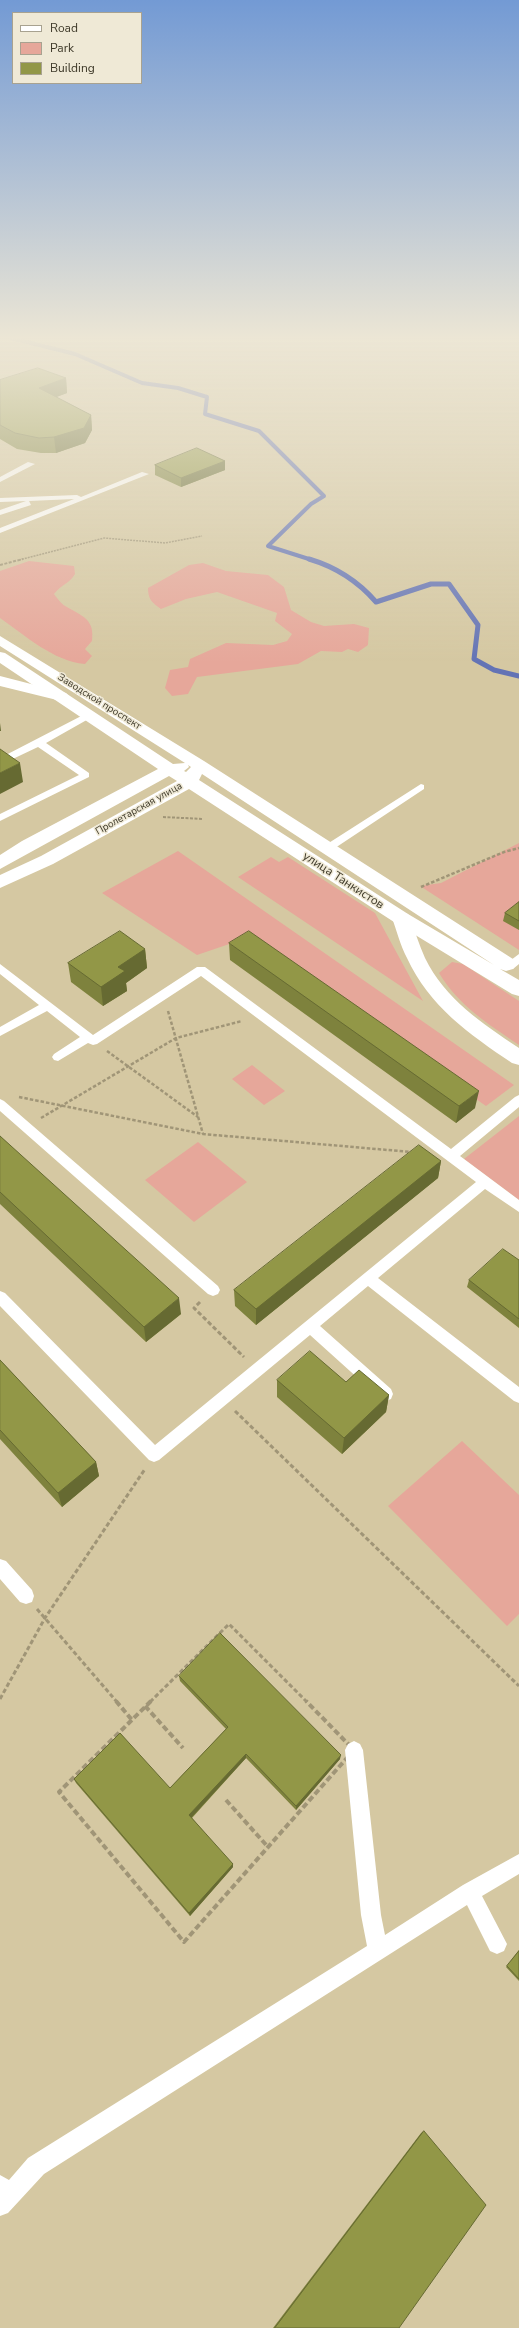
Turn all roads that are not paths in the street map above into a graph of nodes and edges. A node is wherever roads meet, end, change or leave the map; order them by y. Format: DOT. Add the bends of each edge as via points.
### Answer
graph roads {
  1 [pos="31,464"];
  2 [pos="145,474"];
  3 [pos="0,480"];
  4 [pos="87,497"];
  5 [pos="39,498"];
  6 [pos="0,500"];
  7 [pos="0,513"];
  8 [pos="0,531"];
  9 [pos="0,640"];
  10 [pos="0,656"];
  11 [pos="0,681"];
  12 [pos="61,696"];
  13 [pos="89,716"];
  14 [pos="39,743"];
  15 [pos="0,762"];
  16 [pos="198,764"];
  17 [pos="170,769"];
  18 [pos="190,781"];
  19 [pos="421,787"];
  20 [pos="0,818"];
  21 [pos="328,848"];
  22 [pos="0,863"];
  23 [pos="0,882"];
  24 [pos="401,918"];
  25 [pos="516,966"];
  26 [pos="0,968"];
  27 [pos="519,989"];
  28 [pos="46,1006"];
  29 [pos="0,1032"];
  30 [pos="90,1039"];
  31 [pos="58,1057"];
  32 [pos="519,1058"];
  33 [pos="519,1100"];
  34 [pos="0,1104"];
  35 [pos="452,1156"];
  36 [pos="485,1182"];
  37 [pos="519,1207"];
  38 [pos="368,1278"];
  39 [pos="213,1290"];
  40 [pos="0,1297"];
  41 [pos="310,1326"];
  42 [pos="386,1394"];
  43 [pos="519,1396"];
  44 [pos="0,1566"];
  45 [pos="26,1596"];
  46 [pos="354,1750"];
  47 [pos="519,1863"];
  48 [pos="470,1892"];
  49 [pos="497,1944"];
  50 [pos="378,1950"];
  51 [pos="2,2196"];
  1 -- 3 [label="lane"];
  2 -- 4 [label="lane"];
  4 -- 5 [label="lane"];
  4 -- 8 [label="lane"];
  5 -- 6 [label="lane"];
  5 -- 7 [label="lane"];
  9 -- 16 [label="main road, Заводской проспект"];
  10 -- 12 [label="main road, Заводской проспект"];
  11 -- 12 [label="main road"];
  12 -- 13 [label="main road, Заводской проспект"];
  13 -- 14 [label="lane"];
  13 -- 17 [label="main road, Заводской проспект"];
  14 -- 15 [label="lane"];
  14 -- 20 [label="lane" via="86,775"];
  16 -- 17 [label="main road, Пролетарская улица"];
  16 -- 18 [label="main road, Пролетарская улица"];
  16 -- 21 [label="main road, улица Танкистов"];
  17 -- 18 [label="main road, улица Танкистов"];
  17 -- 22 [label="main road, Пролетарская улица" via="28,845"];
  18 -- 23 [label="main road, Пролетарская улица" via="47,860"];
  18 -- 24 [label="main road, улица Танкистов"];
  19 -- 21 [label="lane"];
  21 -- 25 [label="main road, улица Танкистов"];
  24 -- 27 [label="main road, улица Танкистов"];
  24 -- 32 [label="main road" via="419,964 441,997 463,1020"];
  26 -- 28 [label="lane"];
  28 -- 29 [label="lane"];
  28 -- 30 [label="lane"];
  30 -- 31 [label="lane"];
  30 -- 35 [label="lane" via="201,970"];
  33 -- 35 [label="lane"];
  34 -- 39 [label="lane"];
  35 -- 36 [label="lane"];
  36 -- 37 [label="lane"];
  36 -- 38 [label="lane"];
  38 -- 41 [label="lane"];
  38 -- 43 [label="lane"];
  40 -- 41 [label="lane" via="154,1455"];
  41 -- 42 [label="lane"];
  44 -- 45 [label="lane"];
  46 -- 50 [label="lane" via="370,1915"];
  47 -- 48 [label="lane"];
  48 -- 49 [label="lane"];
  48 -- 50 [label="lane"];
  50 -- 51 [label="lane" via="36,2166"];
}
